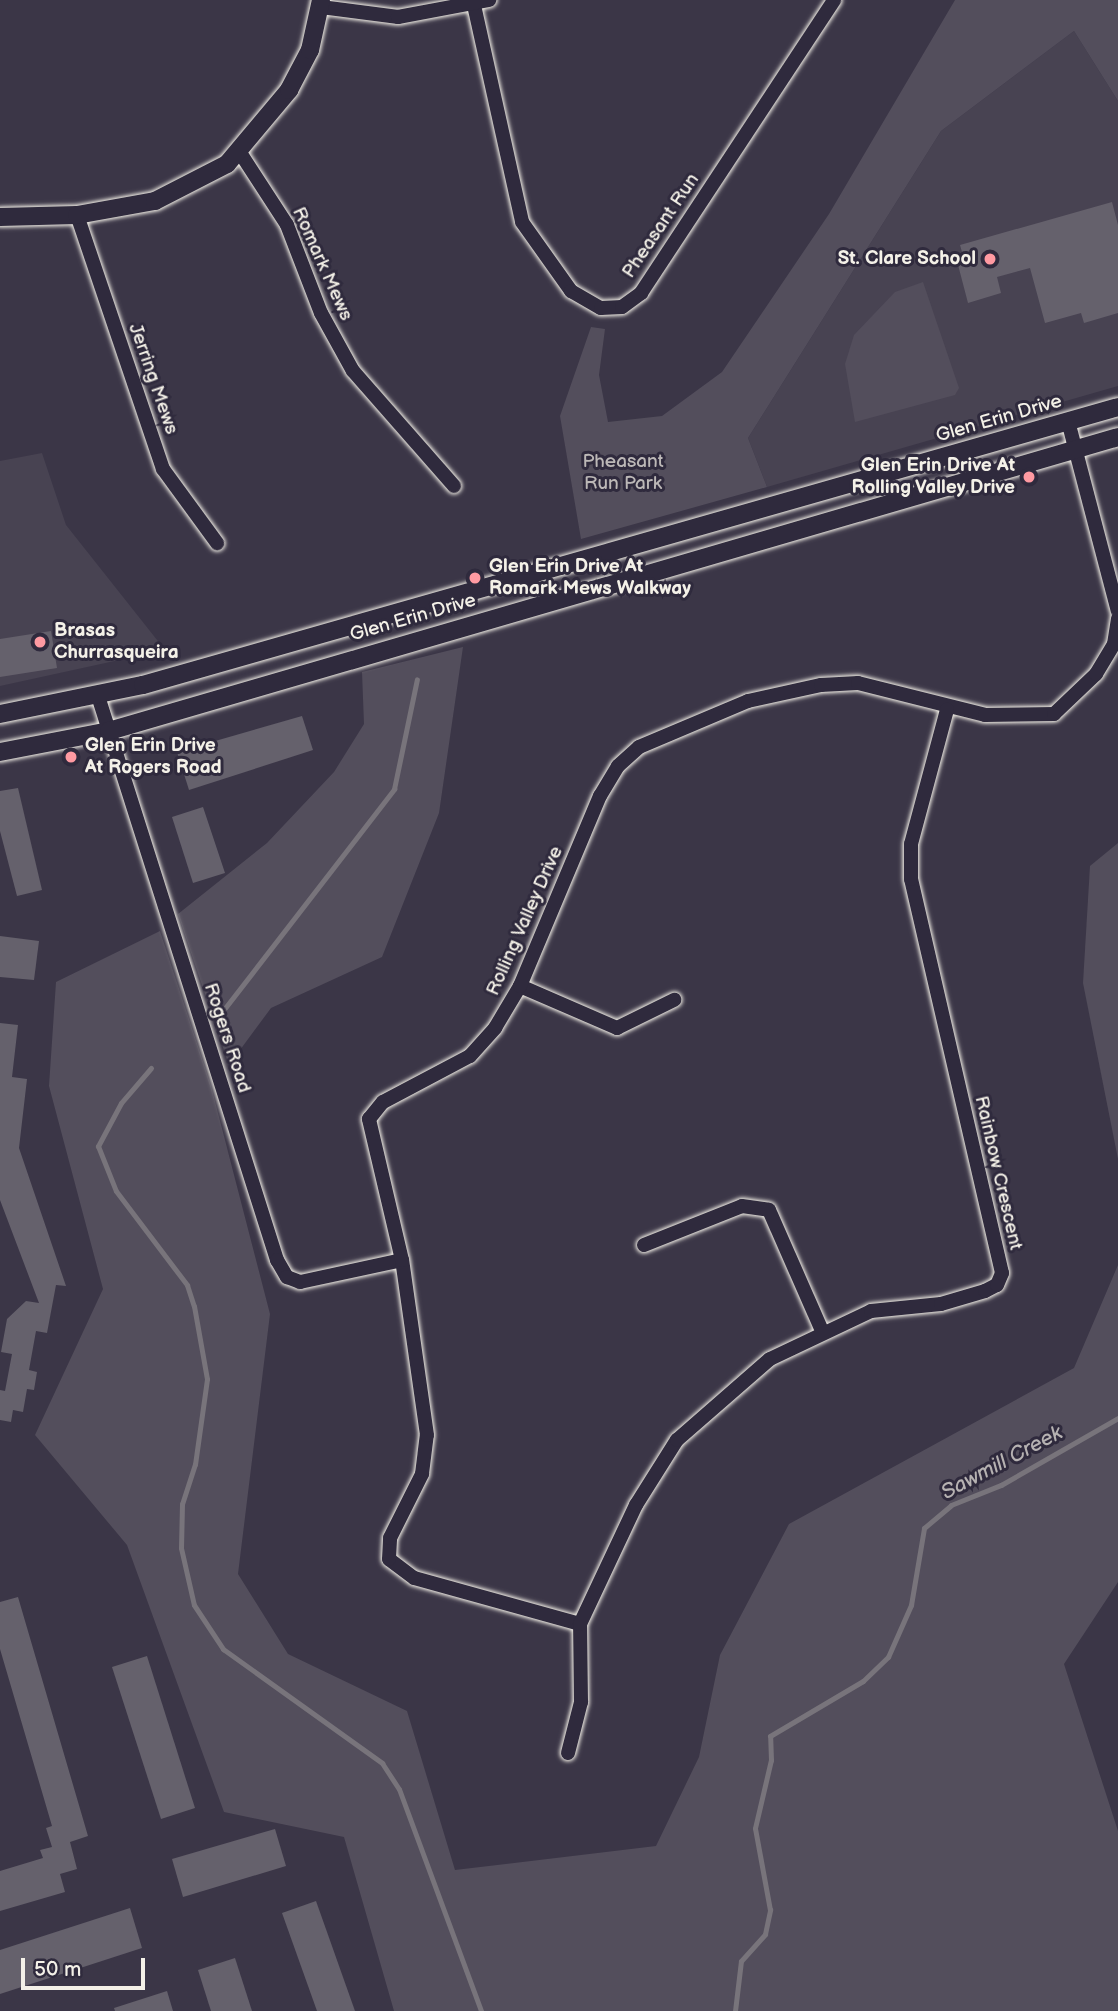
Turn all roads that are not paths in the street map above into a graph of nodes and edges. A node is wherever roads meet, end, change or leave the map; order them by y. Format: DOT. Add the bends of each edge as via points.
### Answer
graph roads {
  1 [pos="489,0"];
  2 [pos="834,0"];
  3 [pos="321,3"];
  4 [pos="474,5"];
  5 [pos="239,151"];
  6 [pos="77,215"];
  7 [pos="0,217"];
  8 [pos="1118,407"];
  9 [pos="1068,421"];
  10 [pos="1118,437"];
  11 [pos="1076,451"];
  12 [pos="454,486"];
  13 [pos="217,543"];
  14 [pos="1118,611"];
  15 [pos="1118,618"];
  16 [pos="98,696"];
  17 [pos="947,710"];
  18 [pos="0,714"];
  19 [pos="109,731"];
  20 [pos="0,752"];
  21 [pos="520,986"];
  22 [pos="674,1000"];
  23 [pos="644,1245"];
  24 [pos="401,1260"];
  25 [pos="823,1332"];
  26 [pos="580,1624"];
  27 [pos="568,1753"];
  1 -- 4 [label="street"];
  2 -- 4 [label="street, Pheasant Run" via="641,293 622,307 601,308 571,290 522,222"];
  3 -- 4 [label="street" via="398,17"];
  3 -- 5 [label="street" via="310,50 289,90"];
  5 -- 6 [label="street" via="202,180 155,201"];
  5 -- 12 [label="street, Romark Mews" via="287,225 321,313 353,371"];
  6 -- 7 [label="street"];
  6 -- 13 [label="street, Jerring Mews" via="163,469"];
  8 -- 9 [label="street, Glen Erin Drive"];
  9 -- 11 [label="street"];
  9 -- 16 [label="street, Glen Erin Drive"];
  10 -- 11 [label="street, Glen Erin Drive"];
  11 -- 14 [label="street"];
  11 -- 19 [label="street, Glen Erin Drive"];
  15 -- 17 [label="street, Rolling Valley Drive" via="1114,643 1096,674 1055,714"];
  16 -- 18 [label="street, Glen Erin Drive"];
  16 -- 19 [label="street, Rogers Road"];
  17 -- 21 [label="street, Rolling Valley Drive" via="858,683 786,688 639,747 618,766 600,796"];
  17 -- 25 [label="street, Rainbow Crescent" via="911,844 911,879 1002,1273 997,1285 985,1291 941,1304 871,1311"];
  19 -- 20 [label="street, Glen Erin Drive"];
  19 -- 24 [label="street, Rogers Road" via="287,1277 300,1282"];
  21 -- 22 [label="street" via="617,1028"];
  21 -- 24 [label="street, Rolling Valley Drive" via="470,1056 383,1102 369,1119"];
  23 -- 25 [label="street" via="742,1206 769,1210"];
  24 -- 26 [label="street, Rolling Valley Drive" via="427,1435 422,1474 390,1538 389,1559 414,1578"];
  25 -- 26 [label="street, Rainbow Crescent" via="770,1359 677,1440 636,1505"];
  26 -- 27 [label="street, Rainbow Crescent" via="581,1702"];
}
